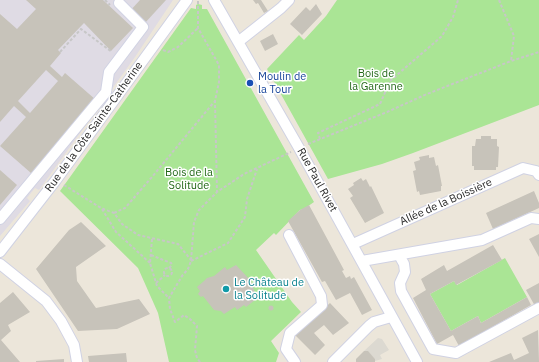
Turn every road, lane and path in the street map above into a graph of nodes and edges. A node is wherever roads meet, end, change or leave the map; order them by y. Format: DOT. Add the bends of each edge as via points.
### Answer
graph roads {
  1 [pos="105,0"];
  2 [pos="187,0"];
  3 [pos="197,0"];
  4 [pos="214,0"];
  5 [pos="289,0"];
  6 [pos="458,0"];
  7 [pos="499,0"];
  8 [pos="118,3"];
  9 [pos="198,28"];
  10 [pos="238,42"];
  11 [pos="116,47"];
  12 [pos="153,47"];
  13 [pos="60,52"];
  14 [pos="539,52"];
  15 [pos="511,62"];
  16 [pos="215,101"];
  17 [pos="320,139"];
  18 [pos="299,148"];
  19 [pos="256,169"];
  20 [pos="539,174"];
  21 [pos="56,180"];
  22 [pos="218,192"];
  23 [pos="101,208"];
  24 [pos="114,213"];
  25 [pos="0,219"];
  26 [pos="539,219"];
  27 [pos="289,235"];
  28 [pos="152,239"];
  29 [pos="352,244"];
  30 [pos="0,252"];
  31 [pos="151,255"];
  32 [pos="399,255"];
  33 [pos="191,260"];
  34 [pos="362,261"];
  35 [pos="150,263"];
  36 [pos="0,264"];
  37 [pos="169,268"];
  38 [pos="165,275"];
  39 [pos="156,283"];
  40 [pos="169,298"];
  41 [pos="539,308"];
  42 [pos="391,317"];
  43 [pos="77,362"];
  44 [pos="200,362"];
  45 [pos="295,362"];
  46 [pos="333,362"];
  47 [pos="417,362"];
  1 -- 8 [label="path"];
  2 -- 12 [label="street, Rue de la Côte Sainte-Catherine"];
  3 -- 9 [label="path"];
  4 -- 10 [label="street, Rue Paul Rivet"];
  5 -- 10 [label="street"];
  6 -- 17 [label="path" via="453,17 442,36 390,81 380,104 318,133"];
  7 -- 15 [label="path" via="514,36"];
  8 -- 25 [label="street" via="143,27 109,72 106,92"];
  9 -- 12 [label="path" via="178,47 168,52"];
  9 -- 16 [label="path" via="219,65"];
  10 -- 18 [label="street, Rue Paul Rivet"];
  11 -- 13 [label="path" via="112,52 81,29"];
  12 -- 21 [label="street, Rue de la Côte Sainte-Catherine"];
  14 -- 15 [label="path"];
  15 -- 17 [label="path"];
  16 -- 22 [label="path"];
  16 -- 24 [label="path" via="130,203"];
  17 -- 18 [label="path"];
  18 -- 19 [label="path"];
  18 -- 29 [label="street, Rue Paul Rivet"];
  19 -- 22 [label="path"];
  19 -- 33 [label="path" via="247,199 245,217 228,243"];
  20 -- 29 [label="street, Allée de la Boissière" via="523,168"];
  21 -- 23 [label="path"];
  21 -- 30 [label="street, Rue de la Côte Sainte-Catherine"];
  22 -- 33 [label="path" via="199,210 194,222"];
  23 -- 24 [label="path"];
  23 -- 35 [label="path" via="116,232"];
  24 -- 28 [label="path" via="122,224"];
  26 -- 32 [label="street" via="531,218 482,240"];
  27 -- 45 [label="street" via="321,296 322,305 290,333 286,349"];
  28 -- 31 [label="path"];
  28 -- 33 [label="path" via="178,244"];
  29 -- 34 [label="street, Rue Paul Rivet"];
  31 -- 35 [label="path"];
  31 -- 37 [label="path" via="171,263 172,266"];
  32 -- 34 [label="street"];
  32 -- 41 [label="street" via="405,272 400,283 401,291 433,349 456,353"];
  33 -- 40 [label="path"];
  34 -- 42 [label="street, Rue Paul Rivet"];
  35 -- 39 [label="path"];
  36 -- 43 [label="street" via="46,301 74,345"];
  37 -- 38 [label="path" via="164,270"];
  37 -- 38 [label="path" via="171,274"];
  38 -- 39 [label="path"];
  39 -- 40 [label="path"];
  40 -- 44 [label="path" via="175,322 184,315 197,326 195,350"];
  42 -- 46 [label="street" via="374,322"];
  42 -- 47 [label="street, Rue Paul Rivet"];
}
